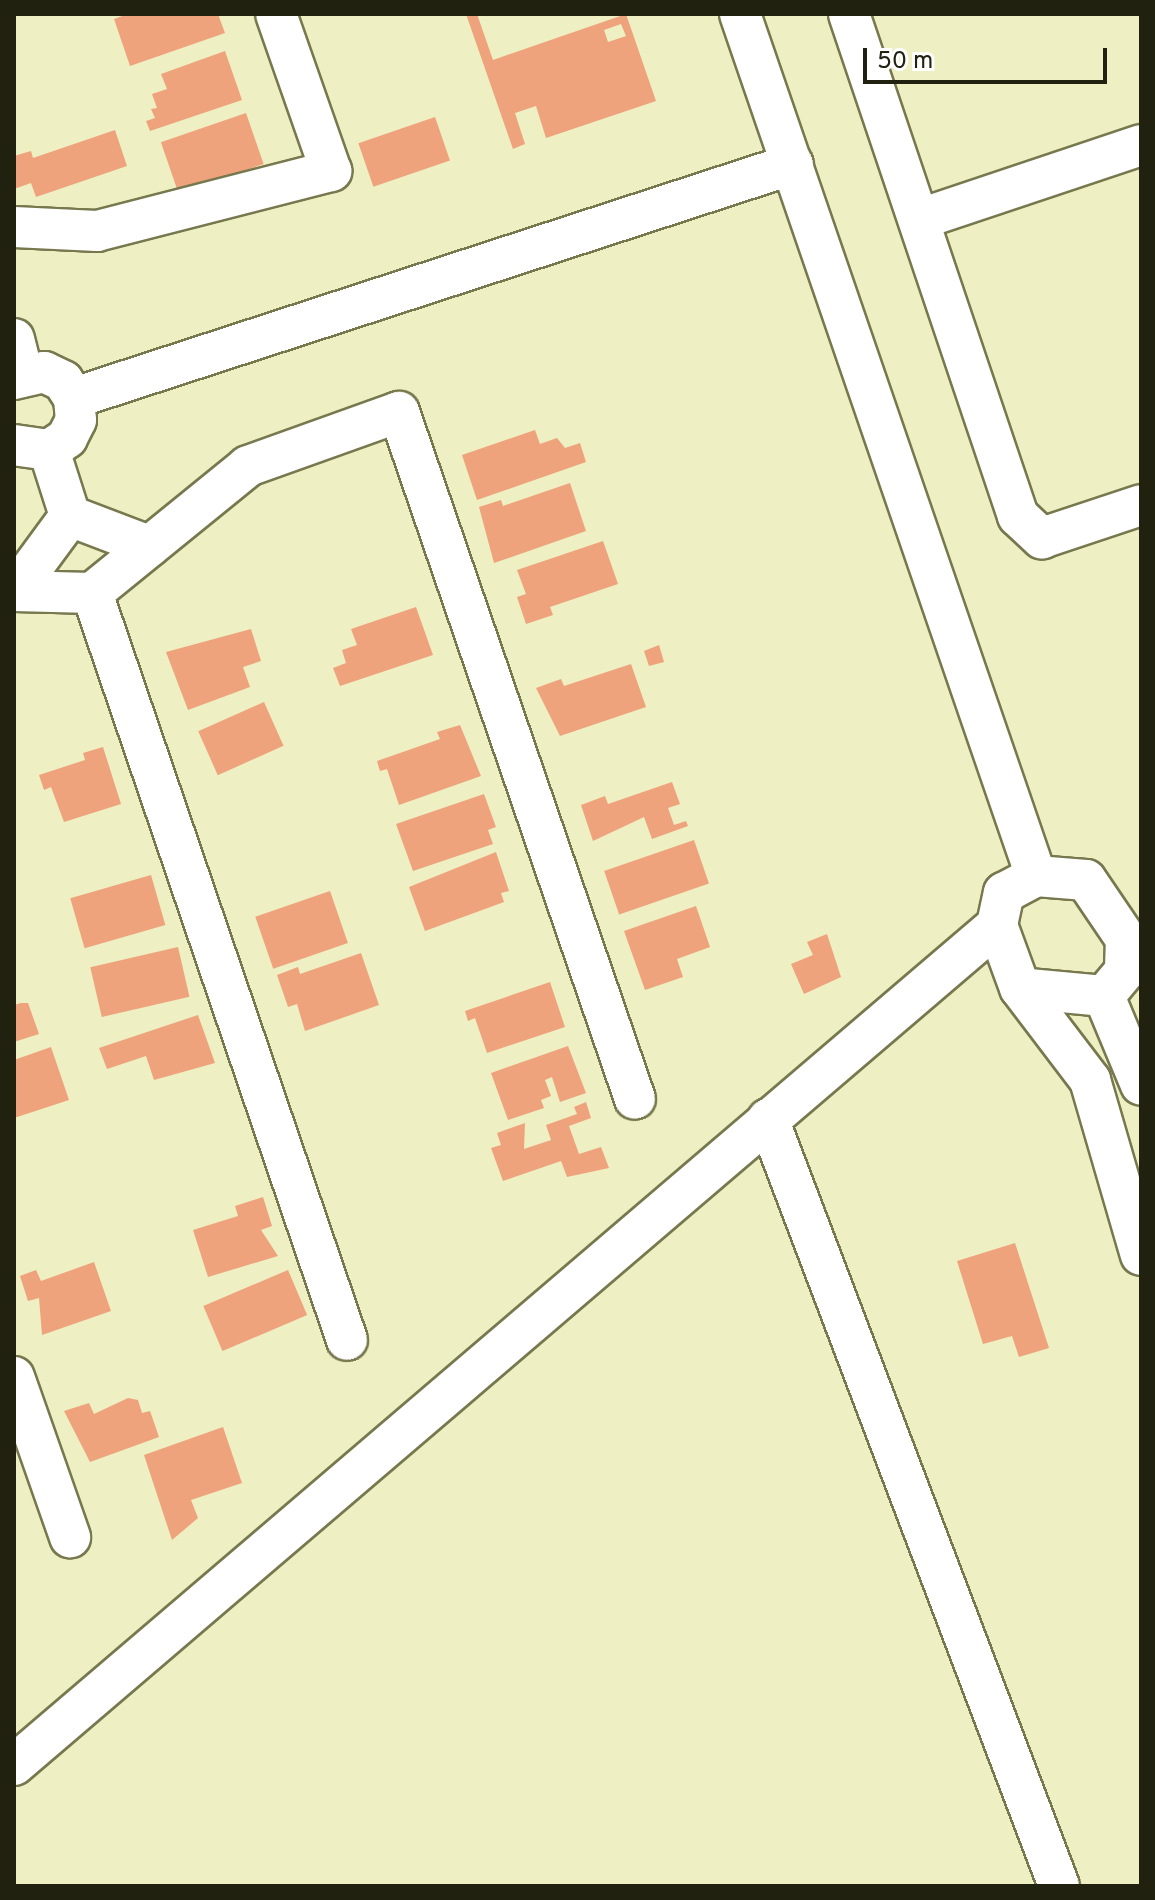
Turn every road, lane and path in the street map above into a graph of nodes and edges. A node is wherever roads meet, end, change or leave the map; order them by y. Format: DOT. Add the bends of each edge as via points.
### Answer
graph roads {
  1 [pos="276,14"];
  2 [pos="740,14"];
  3 [pos="849,14"];
  4 [pos="1141,145"];
  5 [pos="793,164"];
  6 [pos="920,219"];
  7 [pos="14,227"];
  8 [pos="17,364"];
  9 [pos="74,398"];
  10 [pos="32,448"];
  11 [pos="1141,505"];
  12 [pos="70,516"];
  13 [pos="149,546"];
  14 [pos="14,591"];
  15 [pos="92,593"];
  16 [pos="1036,876"];
  17 [pos="997,925"];
  18 [pos="1133,936"];
  19 [pos="1020,988"];
  20 [pos="1104,996"];
  21 [pos="1141,1085"];
  22 [pos="635,1099"];
  23 [pos="768,1119"];
  24 [pos="1141,1255"];
  25 [pos="347,1340"];
  26 [pos="14,1377"];
  27 [pos="70,1537"];
  28 [pos="14,1765"];
  29 [pos="1059,1886"];
  1 -- 7 [label="street" via="331,171 97,231"];
  2 -- 5 [label="street"];
  3 -- 6 [label="street"];
  4 -- 6 [label="street"];
  5 -- 9 [label="street"];
  5 -- 16 [label="street"];
  6 -- 11 [label="street" via="1026,527 1042,538"];
  8 -- 9 [label="street" via="63,381"];
  9 -- 10 [label="street" via="72,429"];
  10 -- 12 [label="street"];
  12 -- 13 [label="street"];
  12 -- 14 [label="street"];
  13 -- 15 [label="street"];
  13 -- 22 [label="street" via="248,466 399,412"];
  14 -- 15 [label="street"];
  15 -- 25 [label="street"];
  16 -- 17 [label="street" via="1004,893"];
  16 -- 18 [label="street" via="1086,880"];
  17 -- 19 [label="street"];
  17 -- 23 [label="street"];
  18 -- 20 [label="street" via="1125,971"];
  19 -- 20 [label="street"];
  19 -- 24 [label="street" via="1090,1080"];
  20 -- 21 [label="street"];
  23 -- 28 [label="street"];
  23 -- 29 [label="street"];
  26 -- 27 [label="street"];
}
